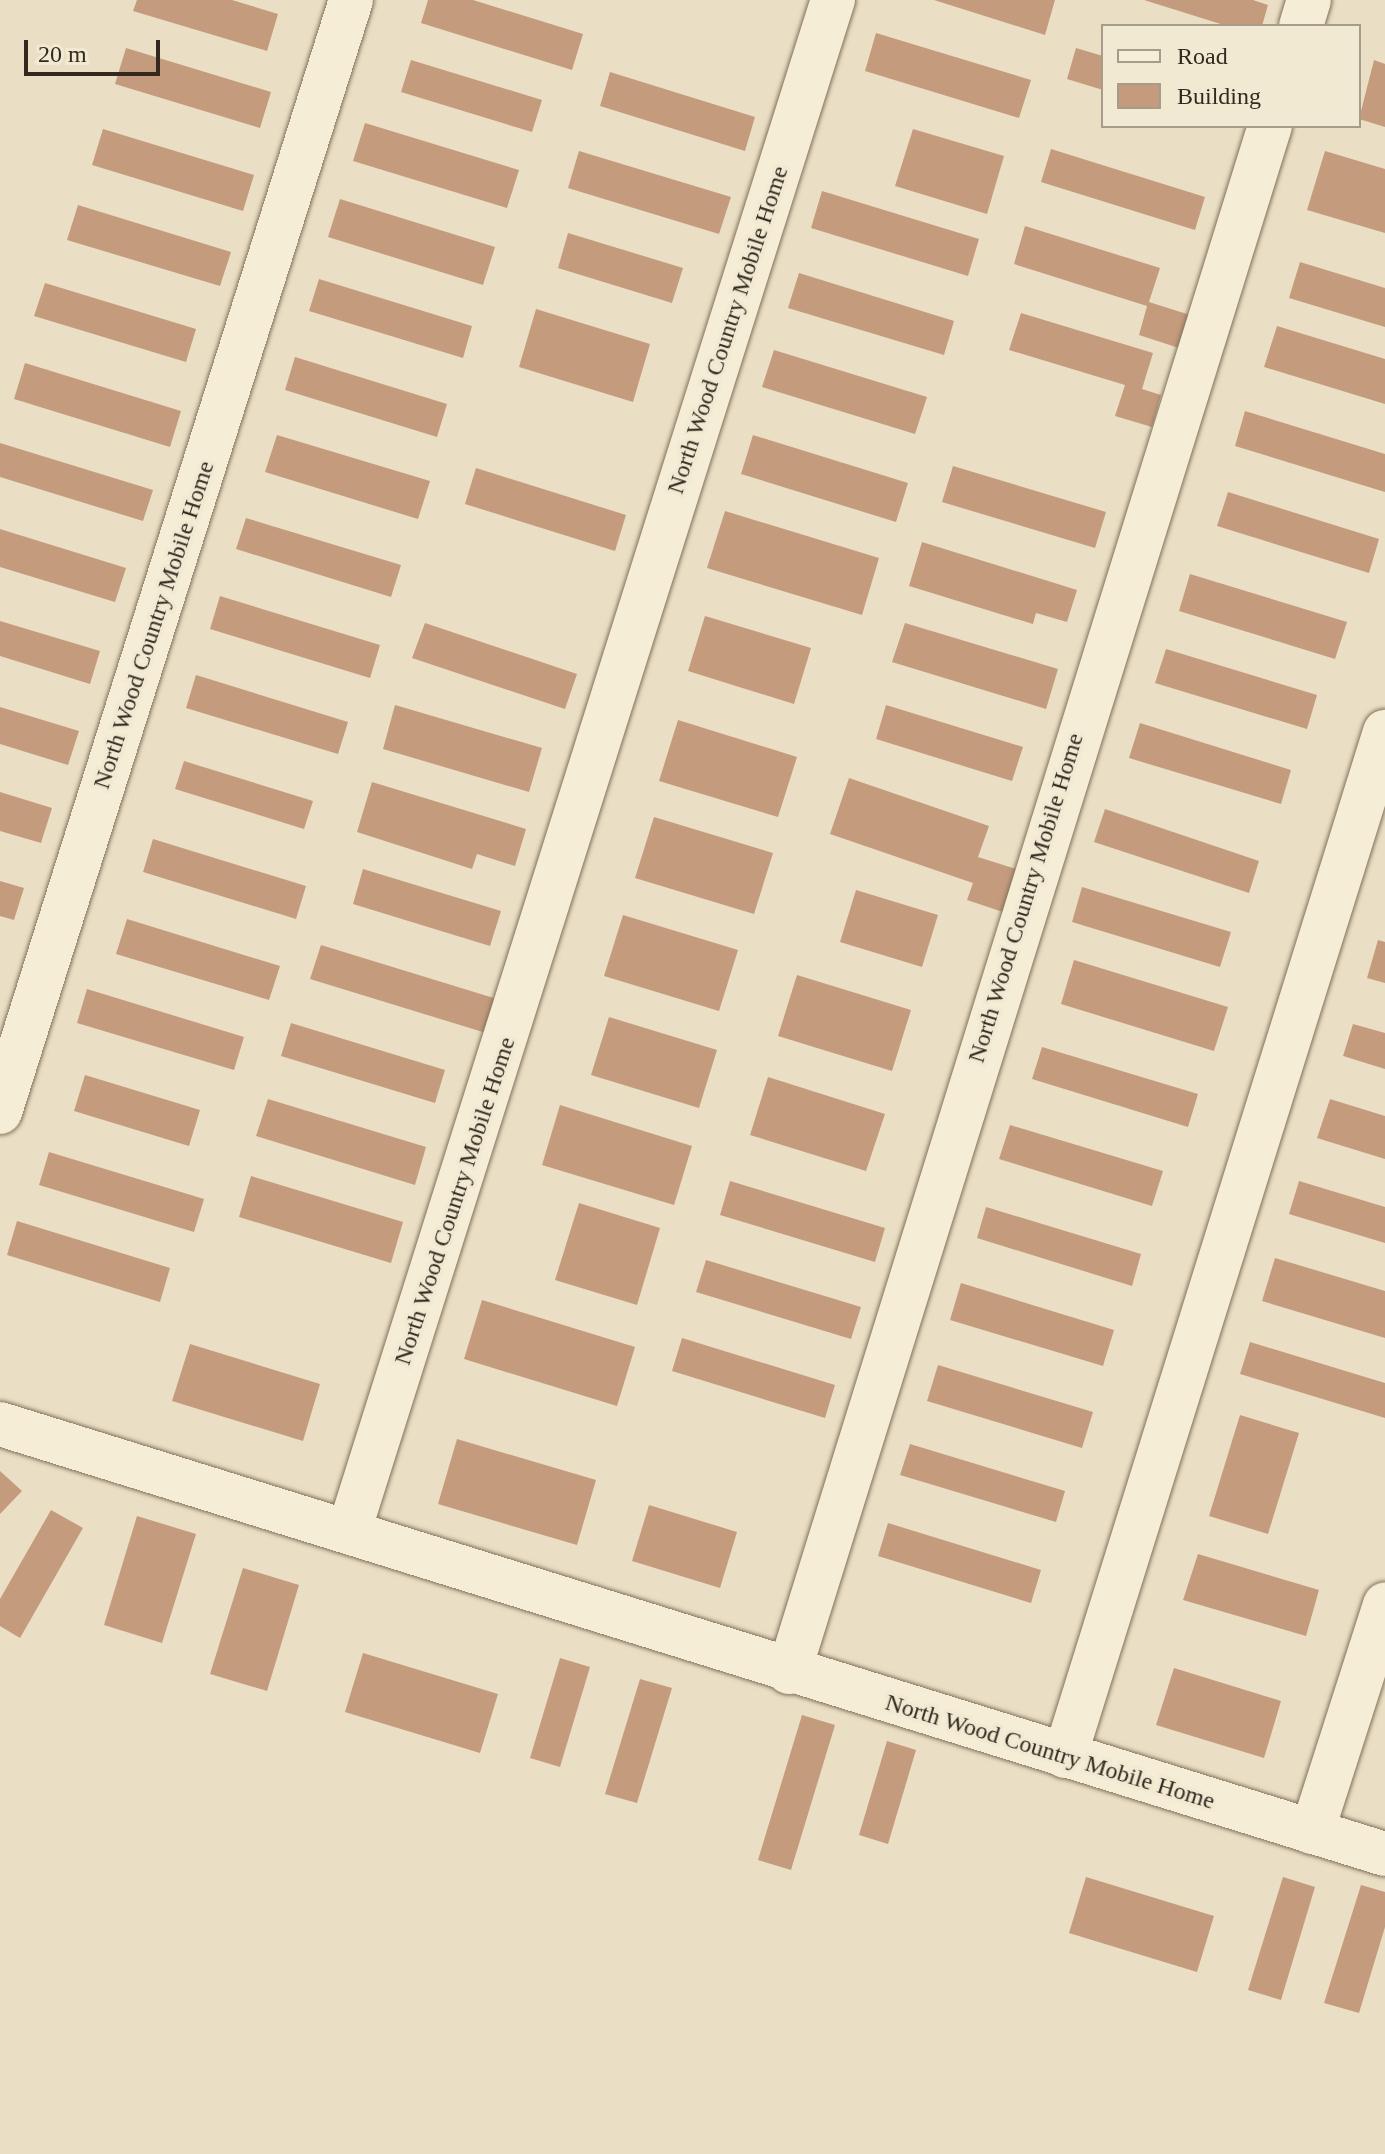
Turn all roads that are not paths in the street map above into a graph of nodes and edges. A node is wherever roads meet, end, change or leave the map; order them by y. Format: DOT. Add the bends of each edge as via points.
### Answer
graph roads {
  1 [pos="351,0"];
  2 [pos="833,0"];
  3 [pos="1309,0"];
  4 [pos="1302,24"];
  5 [pos="1269,128"];
  6 [pos="1385,732"];
  7 [pos="0,1112"];
  8 [pos="0,1424"];
  9 [pos="349,1531"];
  10 [pos="1385,1604"];
  11 [pos="789,1672"];
  12 [pos="1065,1756"];
  13 [pos="1312,1832"];
  14 [pos="1385,1854"];
  1 -- 7 [label="street, North Wood Country Mobile Home"];
  2 -- 9 [label="street, North Wood Country Mobile Home"];
  3 -- 4 [label="street"];
  5 -- 11 [label="street, North Wood Country Mobile Home"];
  6 -- 12 [label="street"];
  8 -- 9 [label="street, North Wood Country Mobile Home"];
  9 -- 11 [label="street, North Wood Country Mobile Home"];
  10 -- 13 [label="street"];
  11 -- 12 [label="street, North Wood Country Mobile Home"];
  12 -- 13 [label="street, North Wood Country Mobile Home"];
  13 -- 14 [label="street, North Wood Country Mobile Home"];
}
